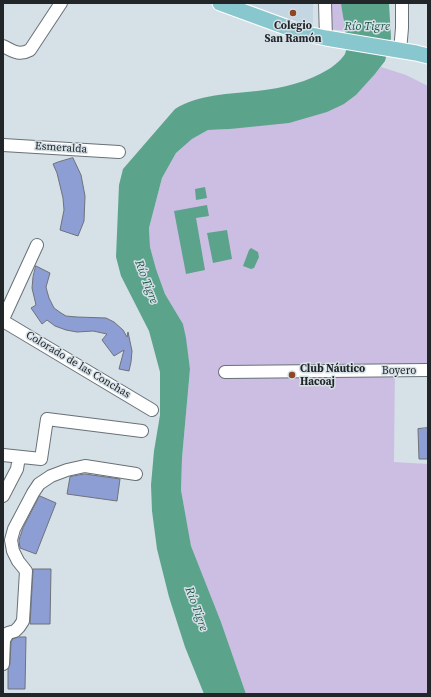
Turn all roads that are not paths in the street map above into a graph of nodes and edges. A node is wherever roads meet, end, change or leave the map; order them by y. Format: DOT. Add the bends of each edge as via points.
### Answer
graph roads {
  1 [pos="61,3"];
  2 [pos="220,3"];
  3 [pos="325,3"];
  4 [pos="402,3"];
  5 [pos="326,38"];
  6 [pos="3,46"];
  7 [pos="396,50"];
  8 [pos="428,56"];
  9 [pos="3,145"];
  10 [pos="119,152"];
  11 [pos="37,245"];
  12 [pos="3,320"];
  13 [pos="428,370"];
  14 [pos="225,372"];
  15 [pos="152,410"];
  16 [pos="142,431"];
  17 [pos="3,455"];
  18 [pos="19,457"];
  19 [pos="136,474"];
  20 [pos="3,496"];
  21 [pos="3,664"];
  1 -- 6 [label="street" via="30,50 18,53"];
  2 -- 5 [label="main road" via="302,33"];
  3 -- 5 [label="street"];
  4 -- 7 [label="street" via="402,28"];
  5 -- 7 [label="main road"];
  7 -- 8 [label="main road"];
  9 -- 10 [label="street, Esmeralda"];
  11 -- 12 [label="street"];
  12 -- 15 [label="street, Colorado de las Conchas"];
  13 -- 14 [label="street, Boyero"];
  16 -- 18 [label="street" via="47,419 41,459"];
  17 -- 18 [label="street"];
  18 -- 20 [label="street"];
  19 -- 21 [label="street" via="85,466 51,476 39,484 14,529 11,540 13,551 26,571 23,621 19,628 8,633 4,640"];
}
